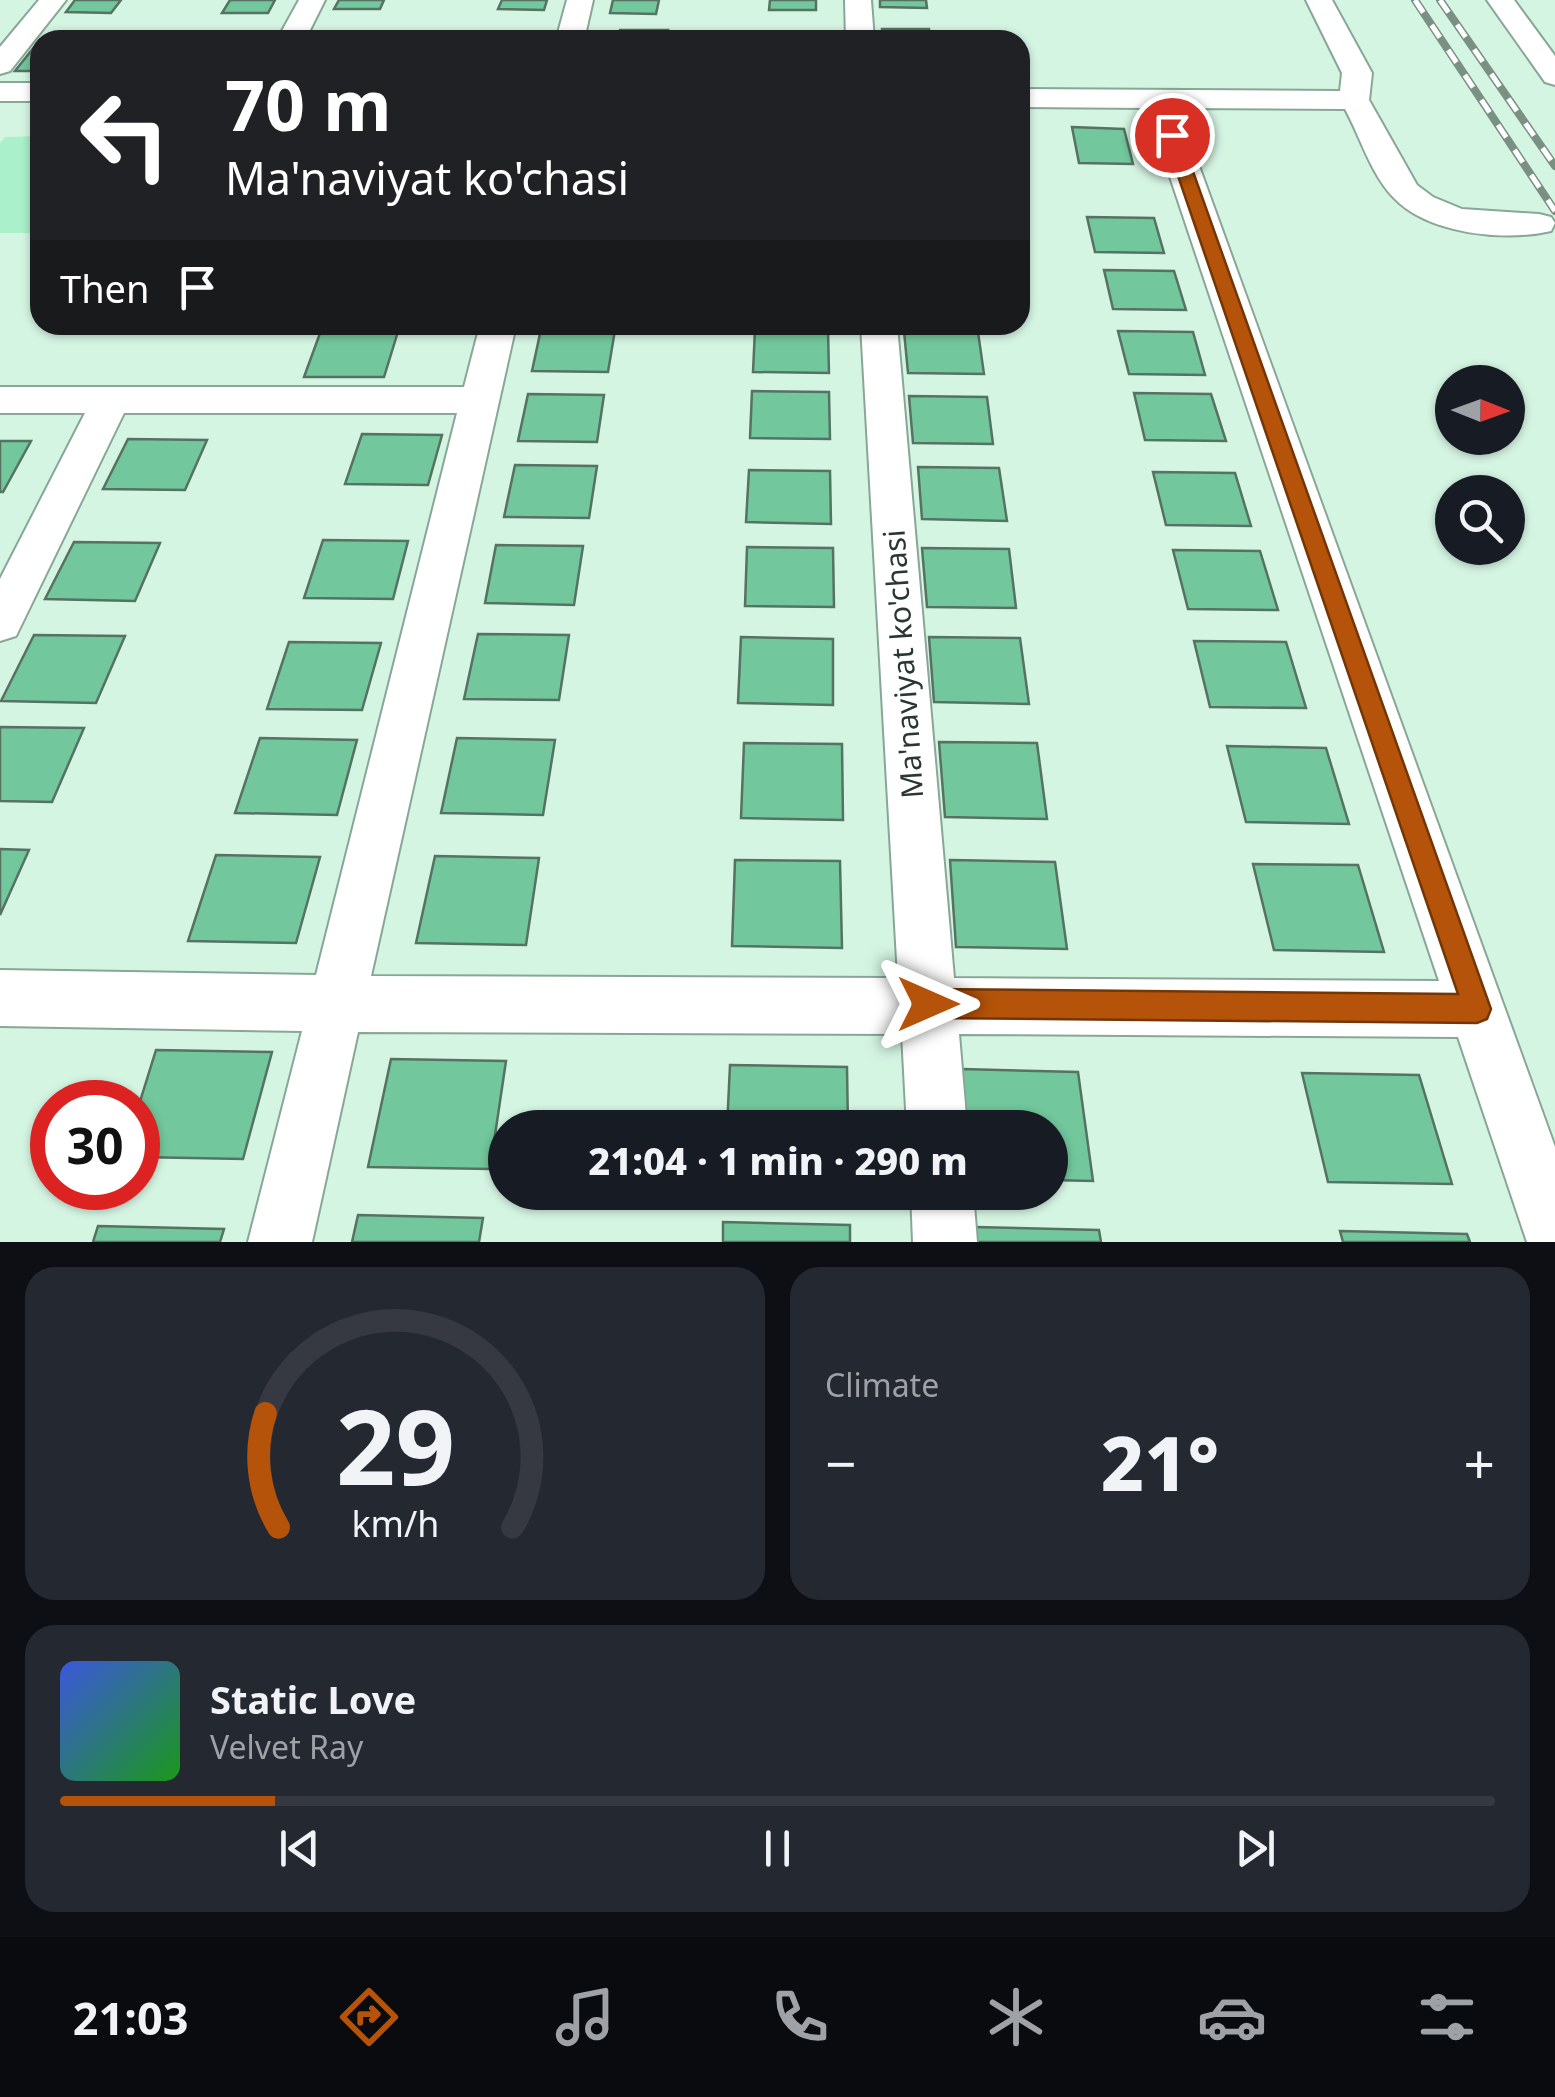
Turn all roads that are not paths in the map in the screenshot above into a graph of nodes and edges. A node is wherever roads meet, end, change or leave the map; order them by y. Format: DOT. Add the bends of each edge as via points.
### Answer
graph roads {
  1 [pos="53,0"];
  2 [pos="312,0"];
  3 [pos="580,0"];
  4 [pos="858,0"];
  5 [pos="1319,0"];
  6 [pos="1500,0"];
  7 [pos="296,30"];
  8 [pos="572,30"];
  9 [pos="860,30"];
  10 [pos="0,66"];
  11 [pos="1555,76"];
  12 [pos="0,92"];
  13 [pos="30,92"];
  14 [pos="1030,98"];
  15 [pos="1159,98"];
  16 [pos="1354,100"];
  17 [pos="1539,224"];
  18 [pos="495,335"];
  19 [pos="881,335"];
  20 [pos="0,400"];
  21 [pos="479,400"];
  22 [pos="111,401"];
  23 [pos="0,623"];
  24 [pos="0,998"];
  25 [pos="928,1004"];
  26 [pos="334,1006"];
  27 [pos="1477,1009"];
  28 [pos="936,1110"];
  29 [pos="943,1210"];
  30 [pos="1555,1233"];
  31 [pos="280,1242"];
  32 [pos="945,1242"];
  1 -- 10 [label="street"];
  2 -- 7 [label="street"];
  3 -- 8 [label="street"];
  4 -- 9 [label="street"];
  5 -- 16 [label="street" via="1357,72"];
  6 -- 11 [label="street"];
  12 -- 13 [label="street"];
  14 -- 15 [label="street"];
  15 -- 16 [label="street"];
  15 -- 27 [label="street"];
  16 -- 17 [label="street" via="1408,196 1454,219"];
  18 -- 21 [label="street"];
  19 -- 25 [label="street, Ma'naviyat ko'chasi"];
  20 -- 22 [label="street"];
  21 -- 22 [label="street"];
  21 -- 26 [label="street"];
  22 -- 23 [label="street"];
  24 -- 26 [label="street"];
  25 -- 26 [label="street"];
  25 -- 27 [label="street"];
  25 -- 28 [label="street, Ma'naviyat ko'chasi"];
  26 -- 31 [label="street"];
  27 -- 30 [label="street"];
  29 -- 32 [label="street"];
}
